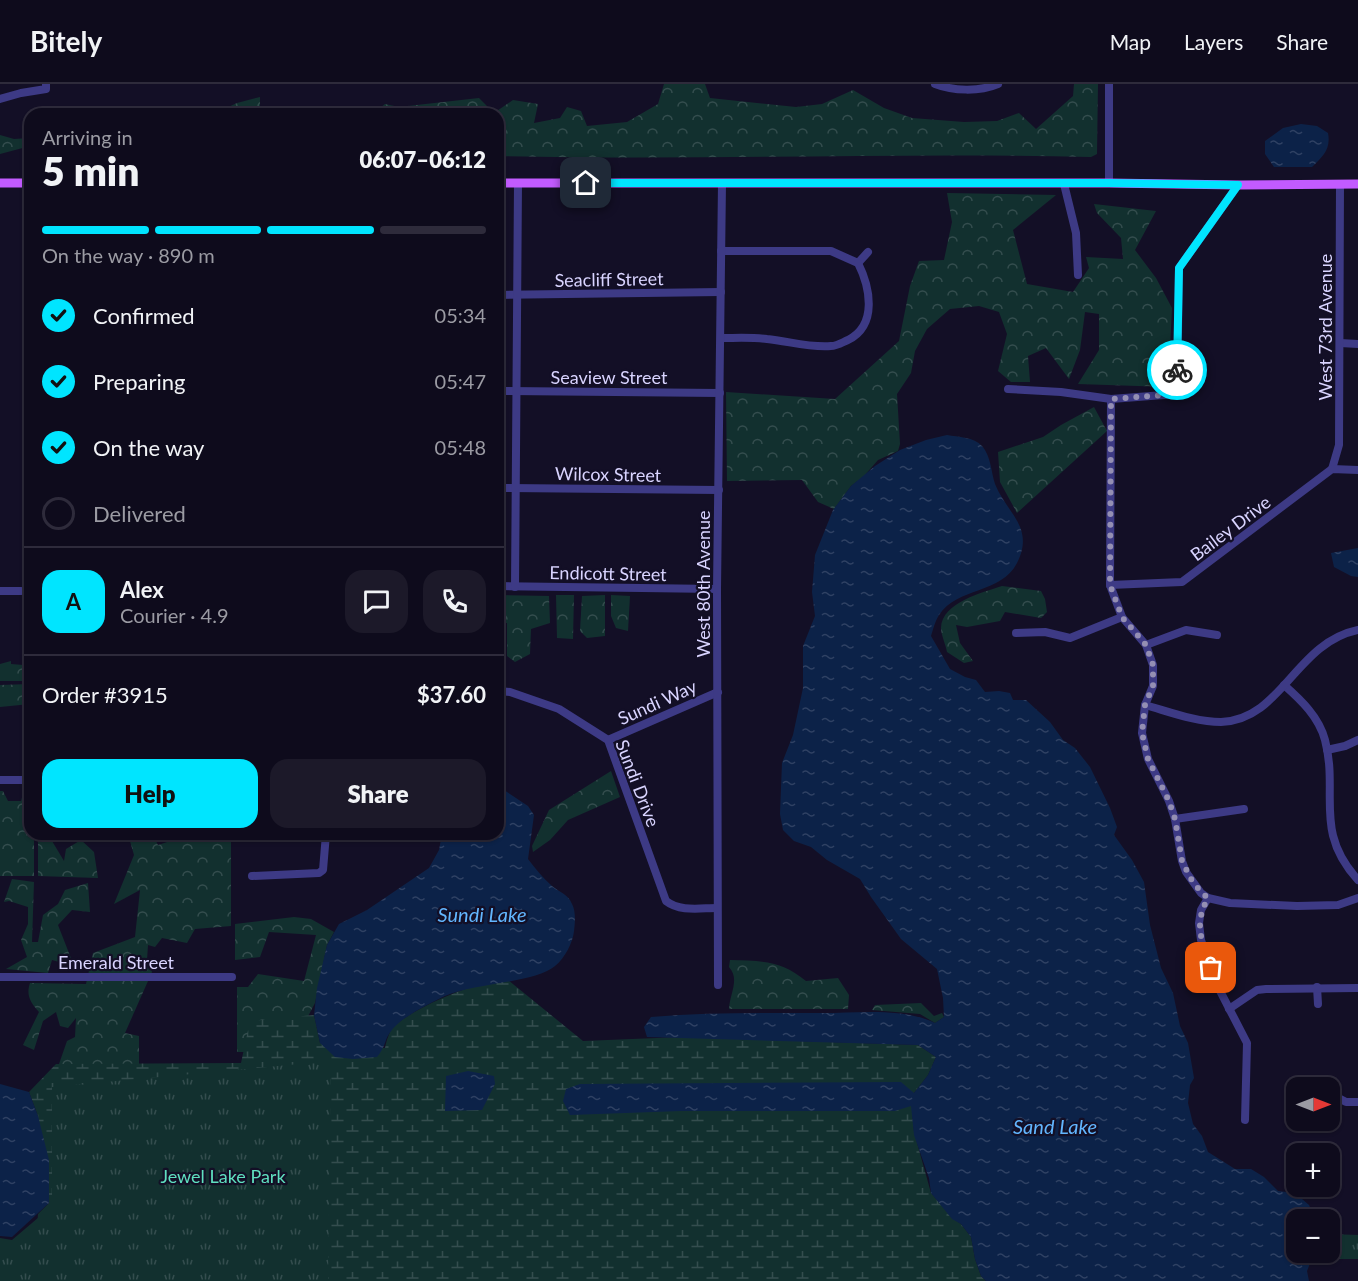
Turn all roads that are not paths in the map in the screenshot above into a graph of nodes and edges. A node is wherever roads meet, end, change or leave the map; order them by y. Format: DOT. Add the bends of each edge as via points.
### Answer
graph roads {
  1 [pos="46,84"];
  2 [pos="935,84"];
  3 [pos="998,84"];
  4 [pos="1109,84"];
  5 [pos="0,99"];
  6 [pos="0,183"];
  7 [pos="24,183"];
  8 [pos="504,183"];
  9 [pos="518,183"];
  10 [pos="722,183"];
  11 [pos="1108,183"];
  12 [pos="1064,184"];
  13 [pos="1340,184"];
  14 [pos="1358,184"];
  15 [pos="1238,185"];
  16 [pos="721,251"];
  17 [pos="868,252"];
  18 [pos="858,262"];
  19 [pos="1077,275"];
  20 [pos="721,292"];
  21 [pos="504,295"];
  22 [pos="517,295"];
  23 [pos="721,338"];
  24 [pos="1340,343"];
  25 [pos="1358,344"];
  26 [pos="1008,389"];
  27 [pos="504,391"];
  28 [pos="517,391"];
  29 [pos="720,393"];
  30 [pos="1111,399"];
  31 [pos="1332,469"];
  32 [pos="1358,471"];
  33 [pos="504,488"];
  34 [pos="516,488"];
  35 [pos="719,490"];
  36 [pos="1110,585"];
  37 [pos="504,586"];
  38 [pos="515,587"];
  39 [pos="717,589"];
  40 [pos="0,591"];
  41 [pos="21,591"];
  42 [pos="1122,617"];
  43 [pos="1358,630"];
  44 [pos="1016,633"];
  45 [pos="1217,635"];
  46 [pos="1146,645"];
  47 [pos="1284,685"];
  48 [pos="504,692"];
  49 [pos="718,692"];
  50 [pos="1145,705"];
  51 [pos="608,740"];
  52 [pos="1358,740"];
  53 [pos="1327,750"];
  54 [pos="0,780"];
  55 [pos="24,780"];
  56 [pos="1244,809"];
  57 [pos="1175,819"];
  58 [pos="326,840"];
  59 [pos="252,876"];
  60 [pos="1358,880"];
  61 [pos="1208,898"];
  62 [pos="1358,898"];
  63 [pos="717,908"];
  64 [pos="0,977"];
  65 [pos="232,977"];
  66 [pos="718,985"];
  67 [pos="1317,987"];
  68 [pos="1358,988"];
  69 [pos="1318,1004"];
  70 [pos="1228,1009"];
  71 [pos="1340,1099"];
  72 [pos="1358,1102"];
  73 [pos="1245,1120"];
  1 -- 5 [label="street" via="46,89"];
  2 -- 3 [label="street" via="961,89 987,89"];
  4 -- 11 [label="street"];
  6 -- 7 [label="main road"];
  8 -- 9 [label="main road"];
  9 -- 10 [label="main road"];
  9 -- 22 [label="street"];
  10 -- 12 [label="main road"];
  10 -- 16 [label="street, West 80th Avenue"];
  11 -- 12 [label="main road"];
  11 -- 15 [label="main road"];
  12 -- 19 [label="street" via="1076,233"];
  13 -- 14 [label="main road"];
  13 -- 15 [label="main road"];
  13 -- 24 [label="street, West 73rd Avenue"];
  15 -- 30 [label="street" via="1179,268 1177,394"];
  16 -- 18 [label="street" via="831,251"];
  16 -- 20 [label="street, West 80th Avenue"];
  17 -- 18 [label="street"];
  18 -- 23 [label="street" via="869,295 864,328 857,335 834,346 764,338"];
  20 -- 22 [label="street, Seacliff Street"];
  20 -- 23 [label="street, West 80th Avenue"];
  21 -- 22 [label="street, Seacliff Street"];
  22 -- 28 [label="street"];
  23 -- 29 [label="street, West 80th Avenue"];
  24 -- 25 [label="street"];
  24 -- 31 [label="street, West 73rd Avenue" via="1339,445"];
  26 -- 30 [label="street"];
  27 -- 28 [label="street, Seaview Street"];
  28 -- 29 [label="street, Seaview Street"];
  28 -- 34 [label="street"];
  29 -- 35 [label="street, West 80th Avenue"];
  30 -- 36 [label="street"];
  31 -- 32 [label="street"];
  31 -- 36 [label="street, Bailey Drive" via="1182,582"];
  33 -- 34 [label="street, Wilcox Street"];
  34 -- 35 [label="street, Wilcox Street"];
  34 -- 38 [label="street"];
  35 -- 39 [label="street, West 80th Avenue"];
  36 -- 42 [label="street"];
  37 -- 38 [label="street, Endicott Street"];
  38 -- 39 [label="street, Endicott Street"];
  39 -- 49 [label="street, West 80th Avenue"];
  40 -- 41 [label="street"];
  42 -- 44 [label="street" via="1070,638 1045,632"];
  42 -- 46 [label="street"];
  43 -- 47 [label="street" via="1327,642"];
  45 -- 46 [label="street" via="1186,630"];
  46 -- 50 [label="street" via="1153,665 1153,686"];
  47 -- 50 [label="street" via="1263,707 1244,718 1221,722 1193,719"];
  47 -- 53 [label="street" via="1317,720"];
  48 -- 51 [label="street, Sundi Drive" via="559,709"];
  49 -- 51 [label="street, Sundi Way"];
  49 -- 63 [label="street, West 80th Avenue"];
  50 -- 57 [label="street" via="1142,733 1148,759"];
  51 -- 63 [label="street, Sundi Drive" via="666,901 683,908"];
  52 -- 53 [label="street"];
  53 -- 60 [label="street" via="1333,838"];
  54 -- 55 [label="street"];
  56 -- 57 [label="street"];
  57 -- 61 [label="street" via="1182,861"];
  58 -- 59 [label="street" via="323,870 319,873"];
  61 -- 62 [label="street" via="1230,903 1297,906 1338,905"];
  61 -- 70 [label="street" via="1198,923 1201,940"];
  63 -- 66 [label="street, West 80th Avenue"];
  64 -- 65 [label="street, Emerald Street"];
  67 -- 68 [label="street"];
  67 -- 69 [label="street"];
  67 -- 70 [label="street" via="1257,990"];
  70 -- 73 [label="street" via="1247,1043"];
  71 -- 72 [label="street"];
}
